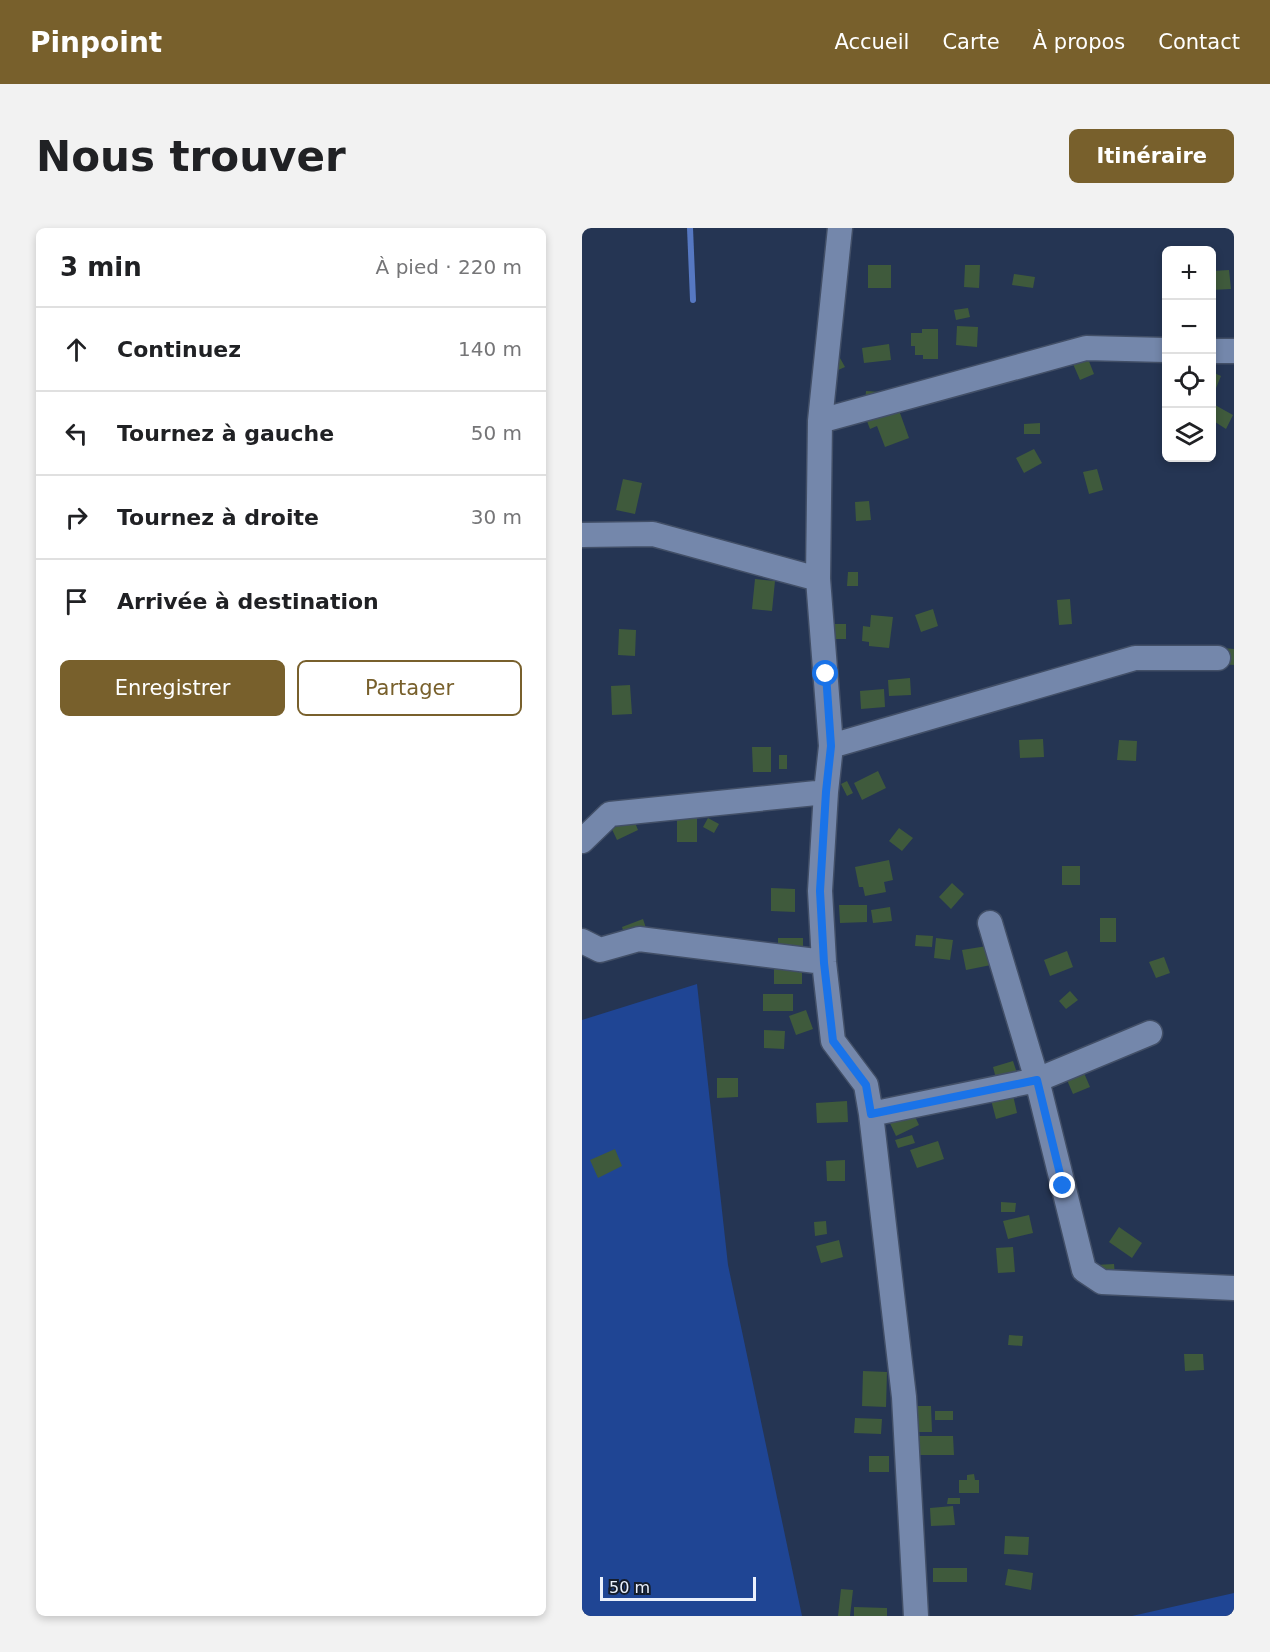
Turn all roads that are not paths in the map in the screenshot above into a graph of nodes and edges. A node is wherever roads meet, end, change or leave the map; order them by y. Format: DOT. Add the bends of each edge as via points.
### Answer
graph roads {
  1 [pos="840,228"];
  2 [pos="1162,350"];
  3 [pos="1216,351"];
  4 [pos="1234,351"];
  5 [pos="820,421"];
  6 [pos="582,535"];
  7 [pos="818,579"];
  8 [pos="1218,658"];
  9 [pos="831,746"];
  10 [pos="826,792"];
  11 [pos="582,841"];
  12 [pos="990,923"];
  13 [pos="582,941"];
  14 [pos="824,963"];
  15 [pos="1150,1033"];
  16 [pos="1037,1080"];
  17 [pos="871,1114"];
  18 [pos="1234,1288"];
  19 [pos="916,1616"];
  1 -- 5 [label="street"];
  2 -- 5 [label="street" via="1086,348"];
  3 -- 4 [label="street"];
  5 -- 7 [label="street"];
  6 -- 7 [label="street" via="653,534"];
  7 -- 9 [label="street"];
  8 -- 9 [label="street" via="1135,658"];
  9 -- 10 [label="street"];
  10 -- 11 [label="street" via="610,814"];
  10 -- 14 [label="street" via="820,891"];
  12 -- 16 [label="street"];
  13 -- 14 [label="street" via="600,950 639,939"];
  14 -- 17 [label="street" via="833,1041 866,1085"];
  15 -- 16 [label="street"];
  16 -- 17 [label="street"];
  16 -- 18 [label="street" via="1084,1270 1102,1282"];
  17 -- 19 [label="street" via="904,1398"];
}
